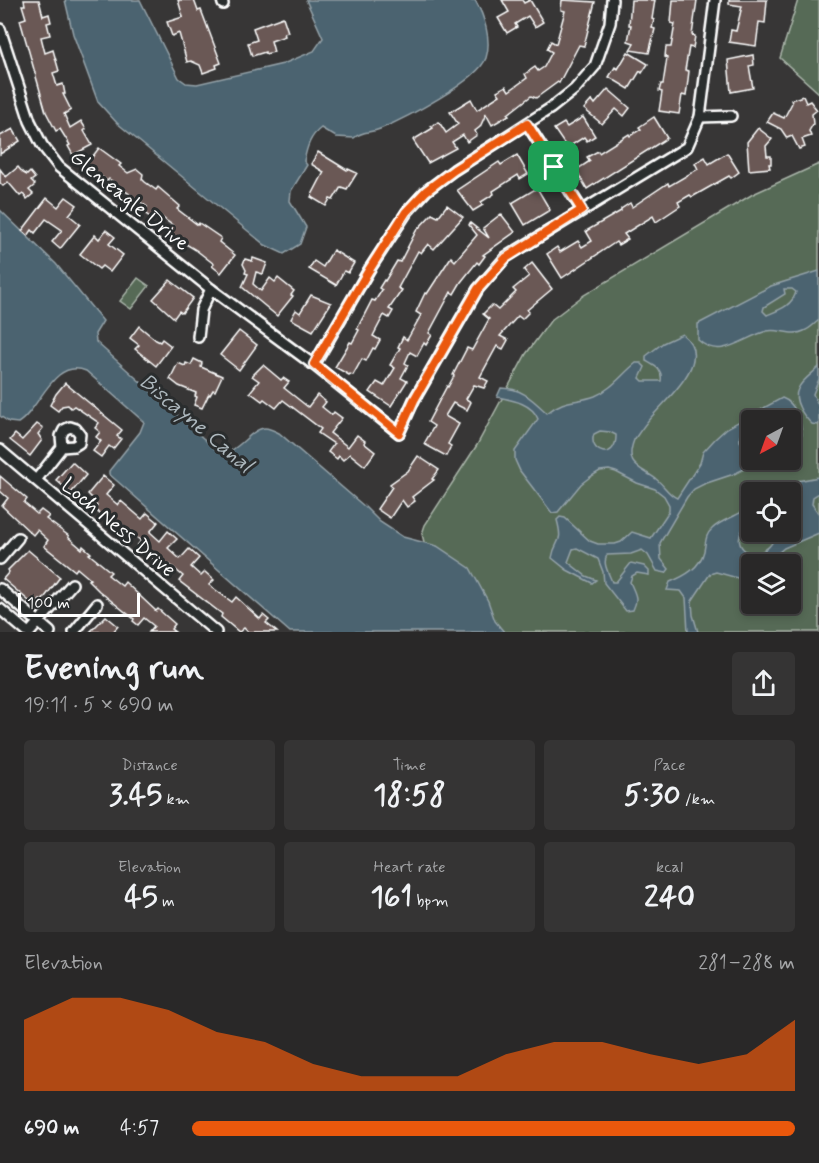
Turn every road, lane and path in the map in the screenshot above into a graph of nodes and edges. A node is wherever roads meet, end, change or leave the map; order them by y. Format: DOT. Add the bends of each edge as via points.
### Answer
graph roads {
  1 [pos="612,0"];
  2 [pos="715,0"];
  3 [pos="0,29"];
  4 [pos="731,116"];
  5 [pos="700,117"];
  6 [pos="527,124"];
  7 [pos="582,210"];
  8 [pos="211,289"];
  9 [pos="198,337"];
  10 [pos="314,364"];
  11 [pos="62,447"];
  12 [pos="0,450"];
  13 [pos="36,480"];
  14 [pos="18,538"];
  15 [pos="0,559"];
  16 [pos="72,584"];
  17 [pos="0,589"];
  18 [pos="97,604"];
  19 [pos="0,609"];
  20 [pos="39,622"];
  21 [pos="28,632"];
  22 [pos="50,632"];
  23 [pos="74,632"];
  24 [pos="216,632"];
  1 -- 6 [label="street" via="610,23 595,66 575,89"];
  2 -- 5 [label="street"];
  3 -- 8 [label="street, Gleneagle Drive" via="30,121 59,167"];
  4 -- 5 [label="street"];
  5 -- 7 [label="street" via="687,147"];
  6 -- 7 [label="street"];
  6 -- 10 [label="street" via="454,170 406,212"];
  7 -- 10 [label="street, Gleneagle Drive" via="506,258 478,289 399,433"];
  8 -- 9 [label="street" via="201,310"];
  8 -- 10 [label="street, Gleneagle Drive"];
  11 -- 13 [label="street"];
  12 -- 13 [label="street, Loch Ness Drive"];
  13 -- 24 [label="street, Loch Ness Drive"];
  14 -- 15 [label="street"];
  16 -- 20 [label="street"];
  17 -- 20 [label="street"];
  18 -- 23 [label="street"];
  19 -- 21 [label="street"];
  20 -- 21 [label="street"];
  20 -- 22 [label="street"];
}
